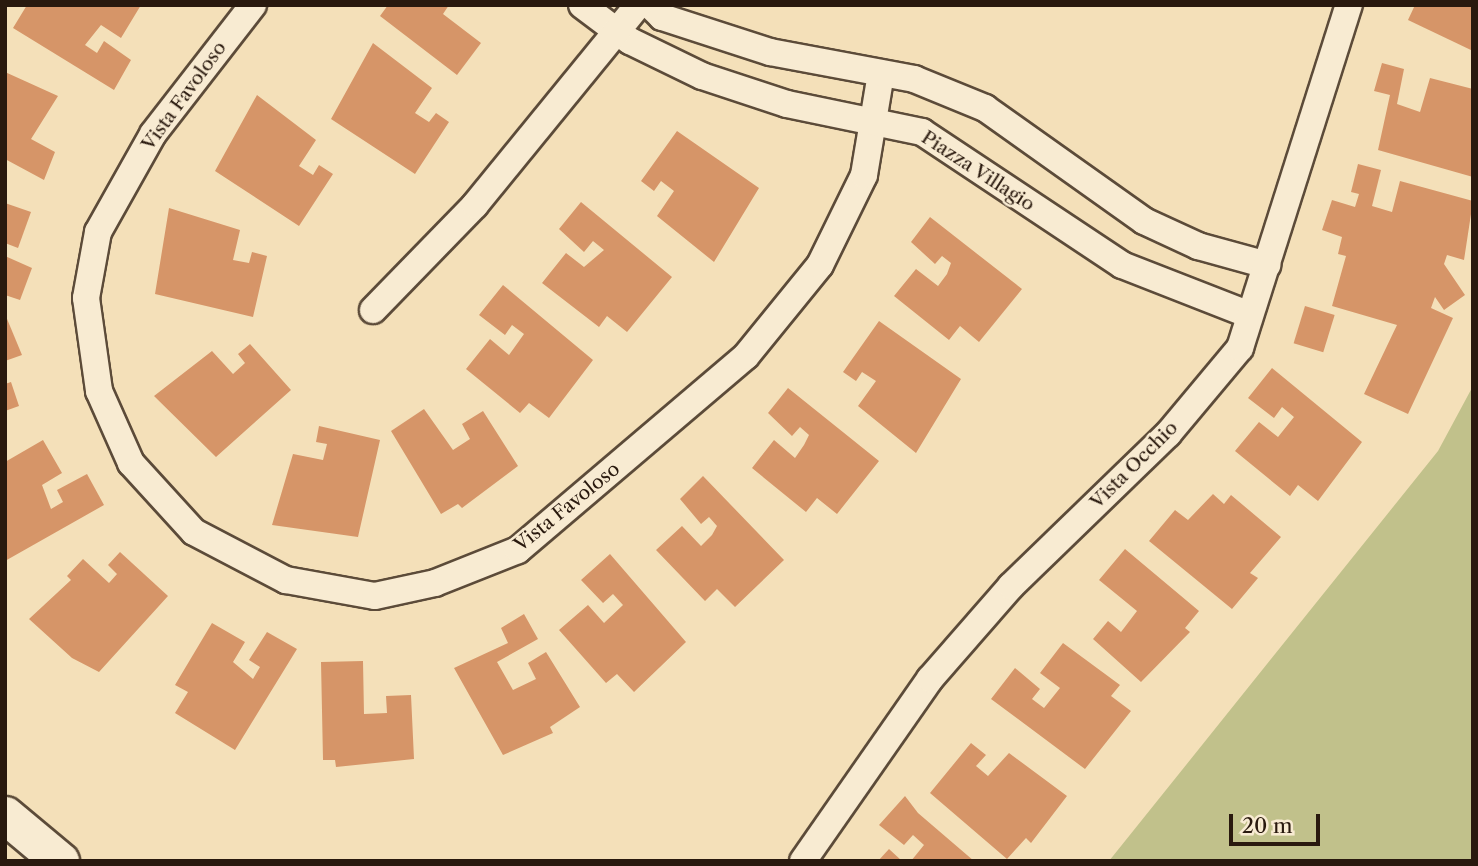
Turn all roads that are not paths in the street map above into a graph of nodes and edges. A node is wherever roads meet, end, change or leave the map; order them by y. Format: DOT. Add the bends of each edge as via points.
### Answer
graph roads {
  1 [pos="253,5"];
  2 [pos="582,5"];
  3 [pos="638,5"];
  4 [pos="650,5"];
  5 [pos="1349,5"];
  6 [pos="617,31"];
  7 [pos="881,73"];
  8 [pos="875,122"];
  9 [pos="1267,265"];
  10 [pos="373,310"];
  11 [pos="1250,315"];
  12 [pos="5,815"];
  13 [pos="60,861"];
  14 [pos="803,861"];
  1 -- 8 [label="street, Vista Favoloso" via="153,134 98,232 86,298 99,391 131,463 194,532 286,580 376,596 435,583 518,550 746,356 820,265 864,175"];
  2 -- 6 [label="street, Piazza Villagio"];
  3 -- 6 [label="street"];
  4 -- 7 [label="street" via="662,18 770,52"];
  5 -- 9 [label="street, Vista Occhio"];
  6 -- 8 [label="street, Piazza Villagio" via="702,76 787,104"];
  6 -- 10 [label="street" via="475,205"];
  7 -- 8 [label="street, Vista Favoloso"];
  7 -- 9 [label="street" via="985,108 1144,221"];
  8 -- 11 [label="street, Piazza Villagio" via="922,132 1122,265"];
  9 -- 11 [label="street, Vista Occhio"];
  11 -- 14 [label="street, Vista Occhio" via="1240,348 1168,434 1012,586 930,678"];
  12 -- 13 [label="street"];
}
